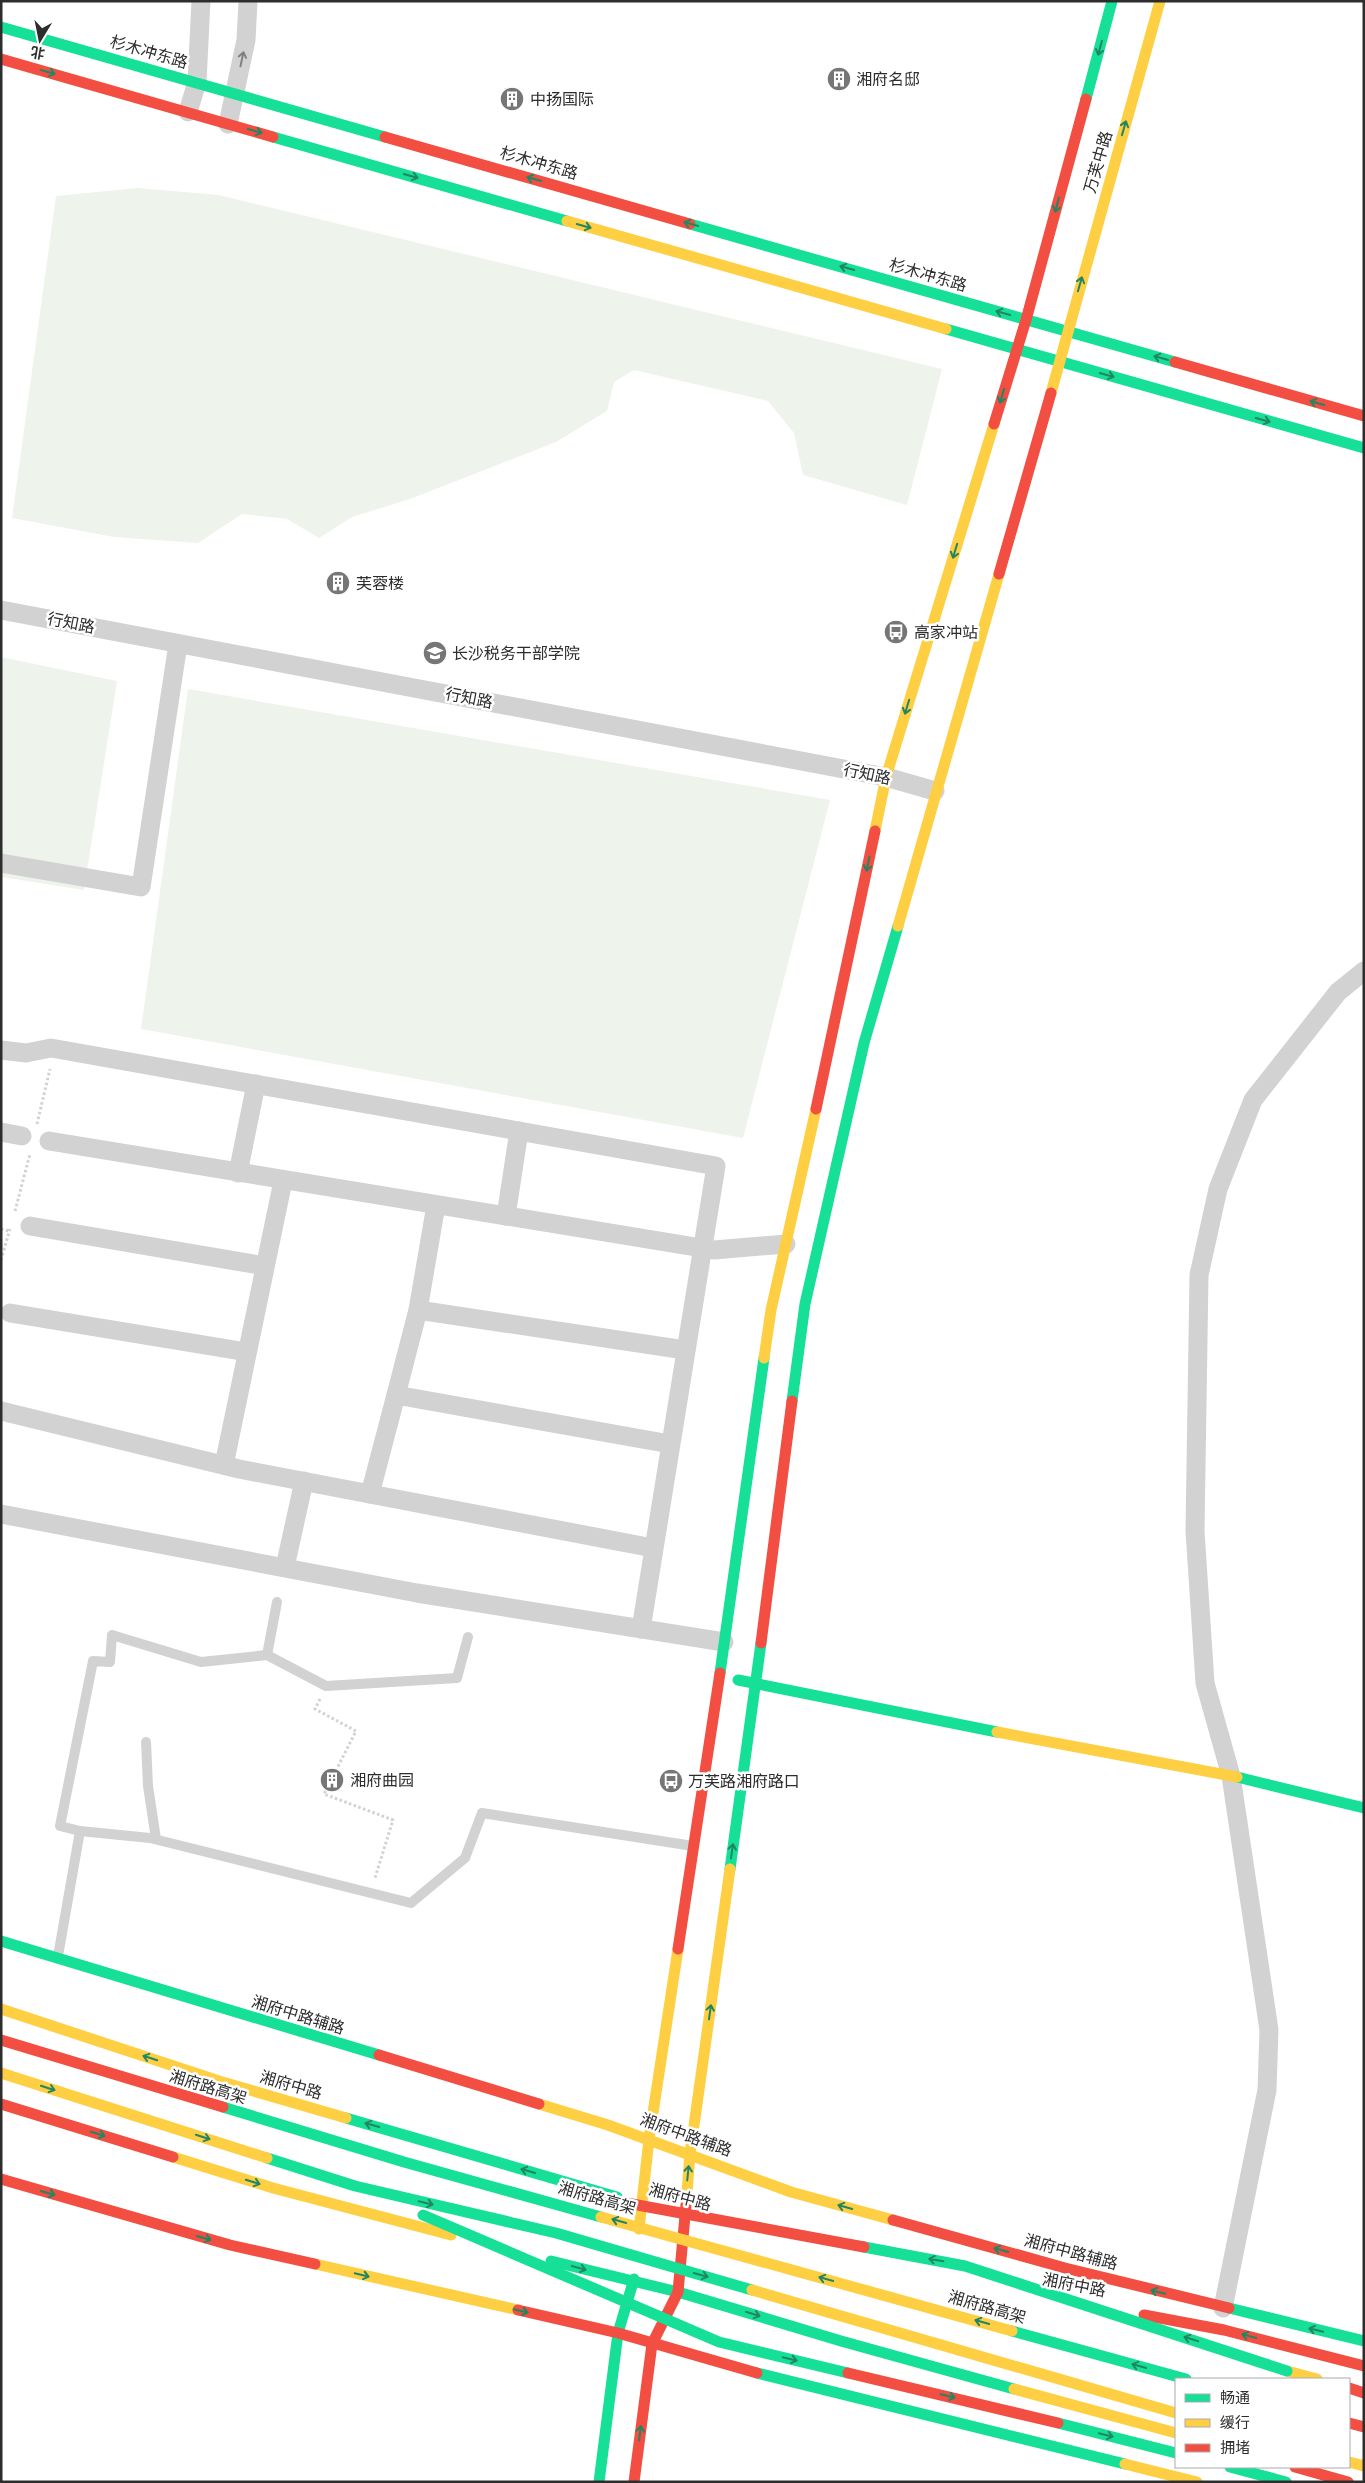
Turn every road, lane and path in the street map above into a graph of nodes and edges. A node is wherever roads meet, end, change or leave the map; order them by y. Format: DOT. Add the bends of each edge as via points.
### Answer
graph roads {
  1 [pos="201,1"];
  2 [pos="248,1"];
  3 [pos="1112,1"];
  4 [pos="1160,1"];
  5 [pos="1,27"];
  6 [pos="1,59"];
  7 [pos="197,82"];
  8 [pos="235,93"];
  9 [pos="188,112"];
  10 [pos="228,124"];
  11 [pos="1026,320"];
  12 [pos="1067,331"];
  13 [pos="1016,349"];
  14 [pos="1060,362"];
  15 [pos="1364,416"];
  16 [pos="1364,448"];
  17 [pos="1,610"];
  18 [pos="178,644"];
  19 [pos="886,777"];
  20 [pos="935,791"];
  21 [pos="1,863"];
  22 [pos="1364,971"];
  23 [pos="1,1050"];
  24 [pos="256,1084"];
  25 [pos="519,1131"];
  26 [pos="1,1132"];
  27 [pos="22,1136"];
  28 [pos="49,1141"];
  29 [pos="238,1173"];
  30 [pos="283,1181"];
  31 [pos="436,1205"];
  32 [pos="506,1216"];
  33 [pos="30,1226"];
  34 [pos="1,1229"];
  35 [pos="9,1231"];
  36 [pos="786,1244"];
  37 [pos="702,1248"];
  38 [pos="265,1266"];
  39 [pos="418,1310"];
  40 [pos="10,1313"];
  41 [pos="685,1350"];
  42 [pos="247,1352"];
  43 [pos="396,1395"];
  44 [pos="1,1411"];
  45 [pos="670,1444"];
  46 [pos="224,1465"];
  47 [pos="304,1481"];
  48 [pos="370,1494"];
  49 [pos="1,1514"];
  50 [pos="654,1548"];
  51 [pos="285,1567"];
  52 [pos="277,1602"];
  53 [pos="641,1628"];
  54 [pos="468,1636"];
  55 [pos="724,1642"];
  56 [pos="267,1655"];
  57 [pos="720,1676"];
  58 [pos="756,1683"];
  59 [pos="326,1686"];
  60 [pos="146,1742"];
  61 [pos="1231,1776"];
  62 [pos="1364,1808"];
  63 [pos="80,1831"];
  64 [pos="156,1839"];
  65 [pos="694,1846"];
  66 [pos="370,1893"];
  67 [pos="1,1941"];
  68 [pos="57,1959"];
  69 [pos="1,2009"];
  70 [pos="1,2040"];
  71 [pos="1,2073"];
  72 [pos="1,2104"];
  73 [pos="649,2139"];
  74 [pos="690,2154"];
  75 [pos="404,2162"];
  76 [pos="1,2179"];
  77 [pos="355,2186"];
  78 [pos="642,2204"];
  79 [pos="684,2216"];
  80 [pos="947,2275"];
  81 [pos="967,2279"];
  82 [pos="633,2282"];
  83 [pos="678,2292"];
  84 [pos="1223,2308"];
  85 [pos="618,2333"];
  86 [pos="1364,2341"];
  87 [pos="652,2344"];
  88 [pos="1364,2366"];
  89 [pos="1182,2378"];
  90 [pos="1312,2378"];
  91 [pos="1350,2388"];
  92 [pos="1364,2393"];
  93 [pos="1175,2413"];
  94 [pos="1350,2424"];
  95 [pos="1364,2427"];
  96 [pos="1175,2433"];
  97 [pos="1175,2453"];
  98 [pos="1350,2462"];
  99 [pos="1364,2466"];
  100 [pos="1234,2468"];
  101 [pos="1299,2468"];
  102 [pos="599,2482"];
  103 [pos="634,2482"];
  104 [pos="1197,2482"];
  105 [pos="1286,2482"];
  106 [pos="1348,2482"];
  1 -- 7 [label="street"];
  8 -- 2 [label="street, one-way" via="246,40"];
  3 -- 11 [label="main road, 万芙中路, one-way"];
  12 -- 4 [label="main road, 万芙中路, one-way"];
  5 -- 7 [label="main road, 杉木冲东路"];
  6 -- 9 [label="main road, one-way"];
  7 -- 8 [label="main road, 杉木冲东路"];
  7 -- 9 [label="street"];
  8 -- 10 [label="street"];
  11 -- 8 [label="main road, 杉木冲东路, one-way"];
  9 -- 10 [label="main road"];
  10 -- 13 [label="main road, one-way"];
  11 -- 12 [label="main road, 杉木冲东路"];
  11 -- 13 [label="main road, 万芙中路"];
  12 -- 14 [label="main road, 万芙中路"];
  15 -- 12 [label="main road, 杉木冲东路, one-way"];
  13 -- 14 [label="main road"];
  13 -- 19 [label="main road, 万芙中路, one-way"];
  14 -- 16 [label="main road, one-way"];
  14 -- 20 [label="main road, 万芙中路"];
  17 -- 18 [label="street, 行知路"];
  18 -- 19 [label="street, 行知路"];
  18 -- 21 [label="street" via="141,887"];
  19 -- 20 [label="street, 行知路"];
  19 -- 36 [label="main road, 万芙中路, one-way"];
  20 -- 58 [label="main road, 万芙中路" via="864,1043 805,1304"];
  22 -- 61 [label="street" via="1338,992 1252,1100 1218,1189 1199,1275 1196,1531 1205,1683"];
  23 -- 24 [label="street" via="26,1054 51,1048"];
  24 -- 25 [label="street"];
  24 -- 29 [label="street"];
  25 -- 32 [label="street"];
  25 -- 37 [label="street" via="716,1166"];
  26 -- 27 [label="street"];
  28 -- 29 [label="street"];
  29 -- 30 [label="street"];
  30 -- 31 [label="street"];
  30 -- 38 [label="street"];
  31 -- 32 [label="street"];
  31 -- 39 [label="street"];
  32 -- 37 [label="street"];
  33 -- 38 [label="street"];
  34 -- 35 [label="path"];
  36 -- 37 [label="street" via="714,1250"];
  36 -- 55 [label="main road, 万芙中路" via="771,1310"];
  37 -- 41 [label="street"];
  38 -- 42 [label="street"];
  39 -- 41 [label="street"];
  39 -- 43 [label="street"];
  40 -- 42 [label="street"];
  41 -- 45 [label="street"];
  42 -- 46 [label="street"];
  43 -- 45 [label="street"];
  43 -- 48 [label="street"];
  44 -- 46 [label="street"];
  45 -- 50 [label="street"];
  46 -- 47 [label="street"];
  47 -- 48 [label="street"];
  47 -- 51 [label="street"];
  48 -- 50 [label="street"];
  49 -- 51 [label="street"];
  50 -- 53 [label="street"];
  51 -- 53 [label="street"];
  52 -- 56 [label="lane"];
  53 -- 55 [label="street"];
  54 -- 59 [label="lane" via="457,1678"];
  55 -- 57 [label="main road, 万芙中路"];
  56 -- 59 [label="lane"];
  56 -- 63 [label="lane" via="201,1662 112,1635 110,1662 93,1661 60,1826"];
  57 -- 58 [label="main road"];
  57 -- 65 [label="main road, 万芙中路"];
  58 -- 61 [label="main road"];
  74 -- 58 [label="main road, 万芙中路, one-way"];
  59 -- 66 [label="path" via="315,1709 356,1731 324,1794 393,1820"];
  60 -- 64 [label="lane" via="148,1786"];
  61 -- 62 [label="main road"];
  61 -- 84 [label="street" via="1269,2030 1266,2090"];
  63 -- 64 [label="lane"];
  63 -- 68 [label="lane"];
  64 -- 66 [label="lane"];
  65 -- 66 [label="lane" via="482,1813 465,1858 411,1903"];
  65 -- 73 [label="main road, 万芙中路"];
  67 -- 68 [label="main road, 湘府中路辅路"];
  68 -- 73 [label="main road, 湘府中路辅路"];
  78 -- 69 [label="main road, 湘府中路, one-way" via="219,2081"];
  70 -- 75 [label="main road, 湘府路高架, bridge"];
  71 -- 77 [label="main road, one-way, bridge"];
  72 -- 82 [label="main road, one-way" via="273,2188"];
  73 -- 74 [label="main road, 湘府中路辅路"];
  73 -- 78 [label="main road, 万芙中路"];
  79 -- 74 [label="main road, 万芙中路, one-way"];
  84 -- 74 [label="main road, 湘府中路辅路, one-way" via="791,2192"];
  89 -- 75 [label="main road, 湘府路高架, one-way, bridge"];
  90 -- 75 [label="main road, one-way, bridge" via="965,2266"];
  76 -- 85 [label="main road, one-way" via="230,2245"];
  77 -- 93 [label="main road, one-way, bridge" via="556,2233"];
  77 -- 97 [label="main road, one-way, bridge" via="719,2342"];
  78 -- 79 [label="main road, 湘府中路"];
  78 -- 82 [label="main road, 万芙中路"];
  79 -- 80 [label="main road, 湘府中路"];
  79 -- 83 [label="main road, 万芙中路"];
  88 -- 81 [label="main road, 湘府中路, one-way" via="1224,2330"];
  82 -- 83 [label="main road"];
  82 -- 85 [label="main road, 万芙中路"];
  83 -- 87 [label="main road"];
  83 -- 96 [label="main road, one-way" via="841,2341"];
  86 -- 84 [label="main road, 湘府中路辅路, one-way"];
  85 -- 87 [label="main road"];
  85 -- 102 [label="main road, 万芙中路"];
  103 -- 87 [label="main road, one-way"];
  87 -- 104 [label="main road"];
  91 -- 92 [label="main road"];
  94 -- 95 [label="main road"];
  98 -- 99 [label="main road"];
  100 -- 105 [label="main road"];
  101 -- 106 [label="main road"];
}
